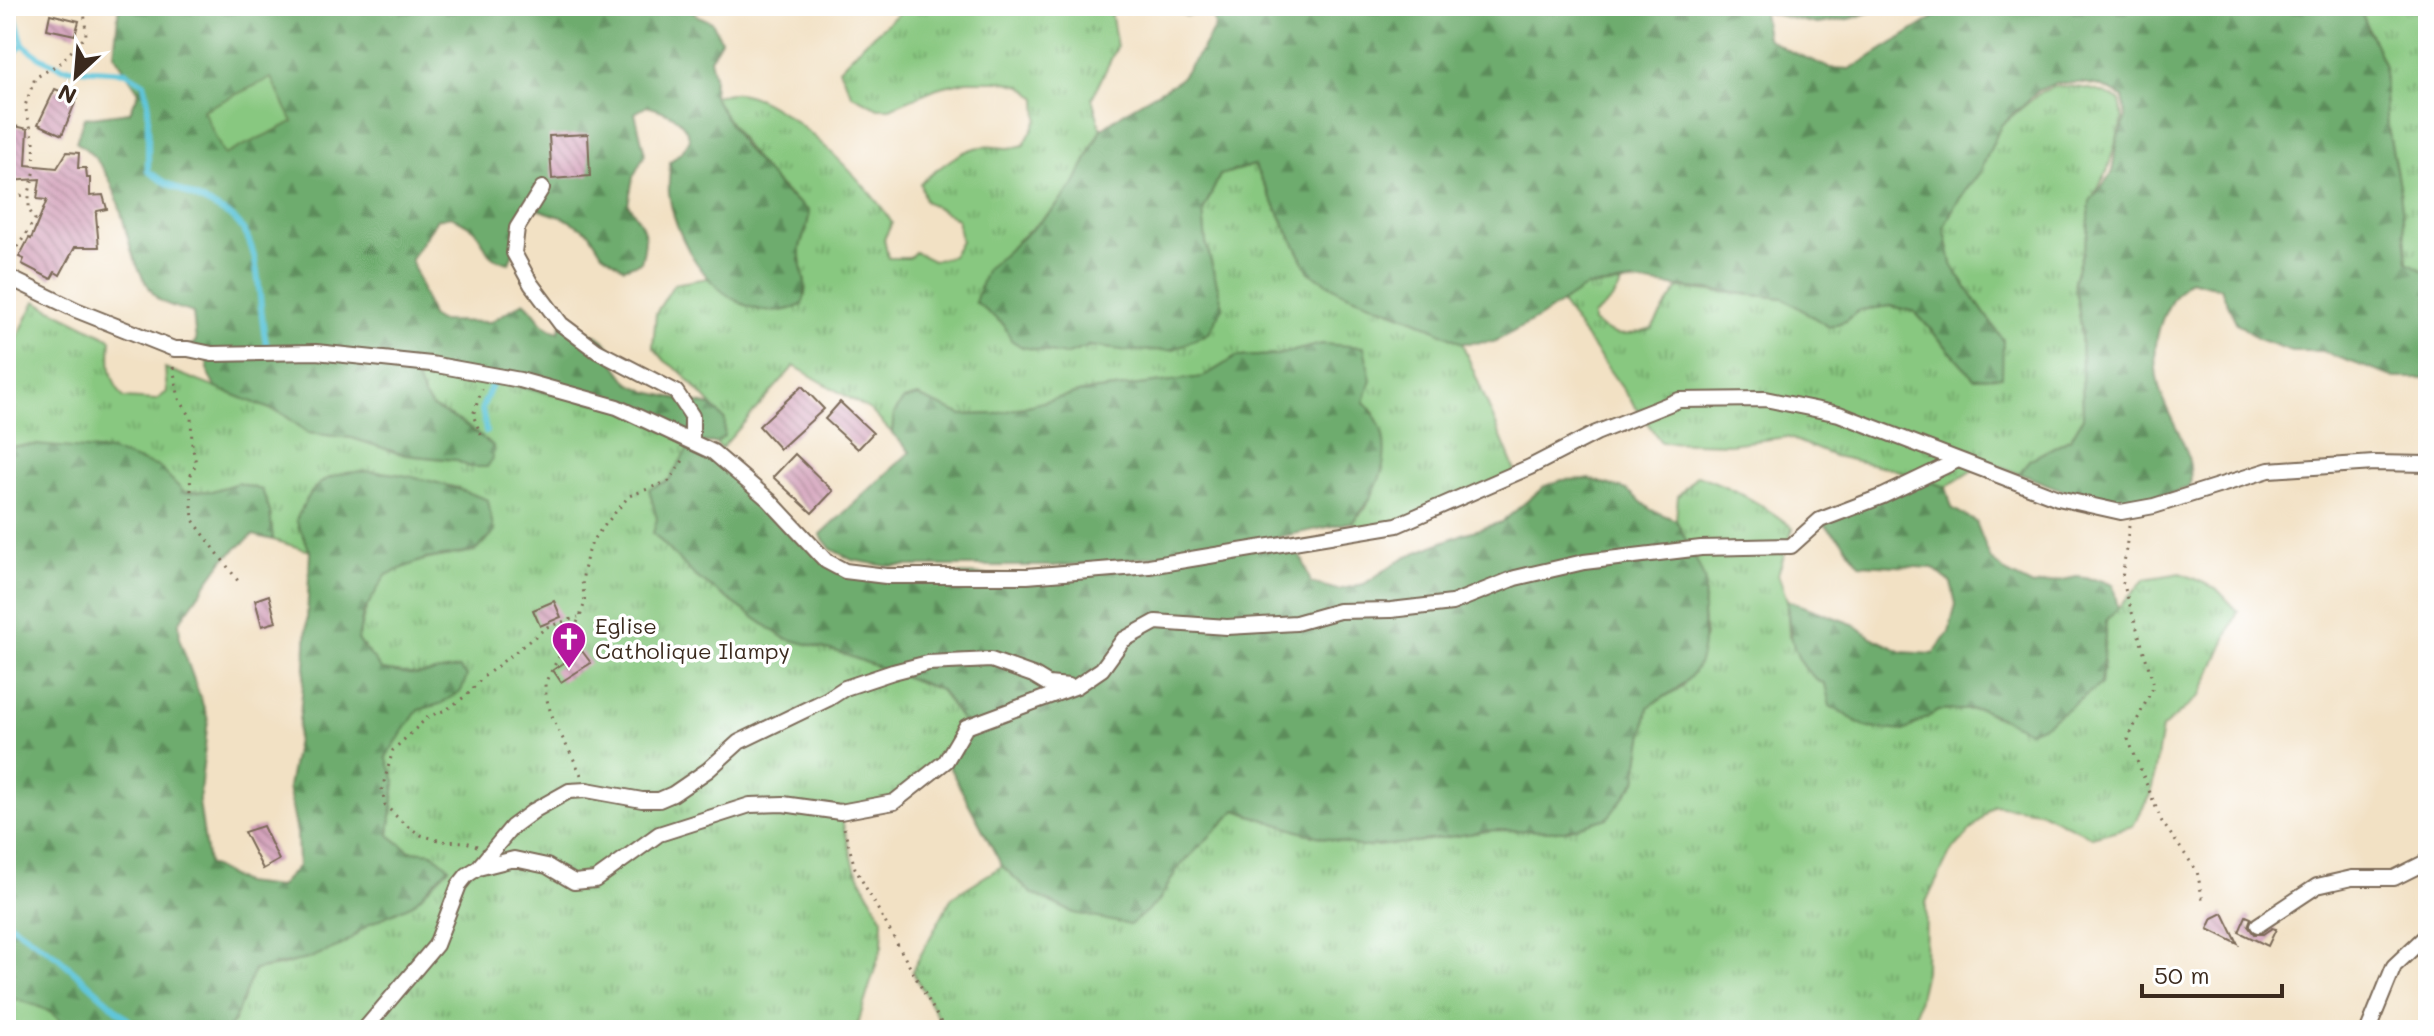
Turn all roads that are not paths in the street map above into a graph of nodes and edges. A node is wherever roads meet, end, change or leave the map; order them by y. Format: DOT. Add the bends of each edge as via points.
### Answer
graph roads {
  1 [pos="542,188"];
  2 [pos="6,276"];
  3 [pos="692,442"];
  4 [pos="1956,461"];
  5 [pos="2428,464"];
  6 [pos="1077,686"];
  7 [pos="2428,861"];
  8 [pos="478,868"];
  9 [pos="2258,925"];
  10 [pos="2428,934"];
  11 [pos="364,1030"];
  12 [pos="2368,1030"];
  1 -- 3 [label="street" via="517,228 514,253 531,284 561,324 597,351 676,392 692,416"];
  2 -- 3 [label="street" via="174,349 212,354 316,352 488,374 617,407"];
  3 -- 4 [label="street" via="713,452 769,500 826,561 845,571 886,576 1027,576 1149,566 1397,525 1679,400 1765,399 1839,414"];
  4 -- 5 [label="street" via="2058,498 2121,512 2269,470"];
  4 -- 6 [label="street" via="1820,520 1791,546 1701,548 1584,562 1515,578 1452,603 1339,611 1296,623 1227,627 1156,622 1123,640 1102,669"];
  6 -- 8 [label="street" via="966,727 946,761 894,802 840,812 750,805 659,834 595,880 574,882 547,866 514,859"];
  6 -- 8 [label="street" via="1048,684 991,660 928,663 845,688 739,742 708,770 659,800 569,791 512,827"];
  7 -- 9 [label="street" via="2394,878 2352,878 2317,886"];
  8 -- 11 [label="street" via="459,885 436,945"];
  10 -- 12 [label="street" via="2394,966"];
}
